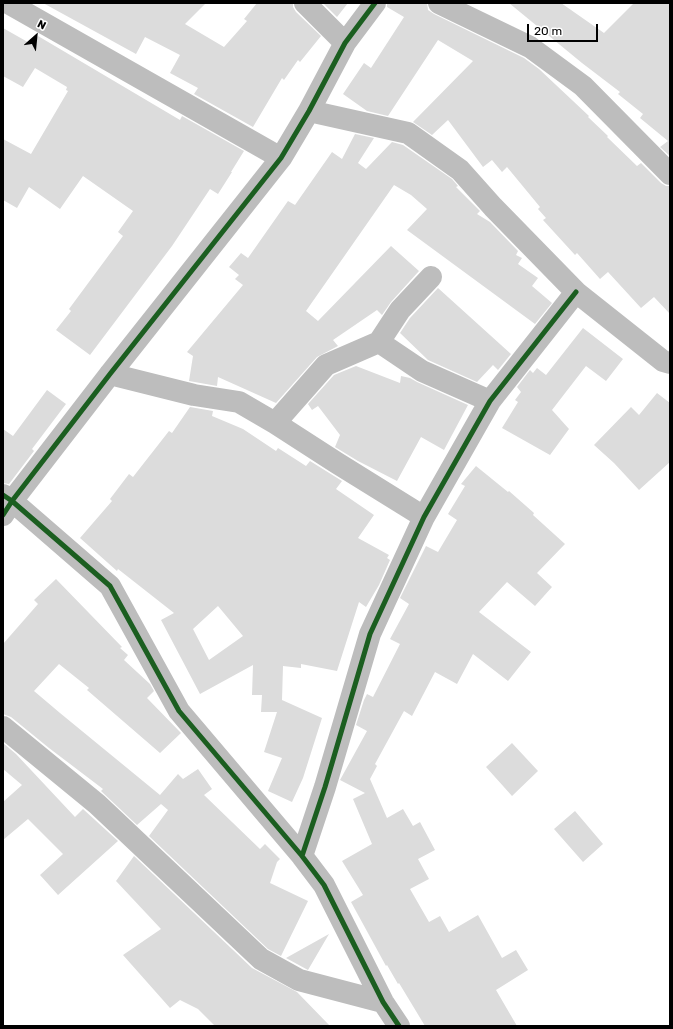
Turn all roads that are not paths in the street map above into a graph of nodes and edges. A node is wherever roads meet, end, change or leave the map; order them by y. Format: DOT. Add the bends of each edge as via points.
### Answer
graph roads {
  1 [pos="8,3"];
  2 [pos="305,3"];
  3 [pos="375,3"];
  4 [pos="439,3"];
  5 [pos="345,43"];
  6 [pos="309,111"];
  7 [pos="281,158"];
  8 [pos="670,174"];
  9 [pos="431,277"];
  10 [pos="576,292"];
  11 [pos="379,342"];
  12 [pos="670,363"];
  13 [pos="110,374"];
  14 [pos="490,401"];
  15 [pos="275,423"];
  16 [pos="6,504"];
  17 [pos="424,517"];
  18 [pos="3,727"];
  19 [pos="302,856"];
  20 [pos="383,1002"];
  21 [pos="398,1026"];
  1 -- 7 [label="street"];
  2 -- 5 [label="street"];
  3 -- 5 [label="street"];
  4 -- 8 [label="street" via="530,47 583,86"];
  5 -- 6 [label="street"];
  6 -- 7 [label="street"];
  6 -- 10 [label="street" via="408,133 460,170"];
  7 -- 13 [label="street"];
  9 -- 11 [label="street" via="400,310"];
  10 -- 12 [label="street" via="663,361"];
  10 -- 14 [label="street"];
  11 -- 14 [label="street" via="422,371"];
  11 -- 15 [label="street" via="326,365"];
  13 -- 15 [label="street" via="194,395 239,402"];
  13 -- 16 [label="street"];
  14 -- 17 [label="street"];
  15 -- 17 [label="street"];
  16 -- 19 [label="street" via="110,586 179,711"];
  17 -- 19 [label="street" via="370,634"];
  18 -- 20 [label="street" via="97,804 261,959 299,980"];
  19 -- 20 [label="street" via="324,885"];
  20 -- 21 [label="street"];
}
